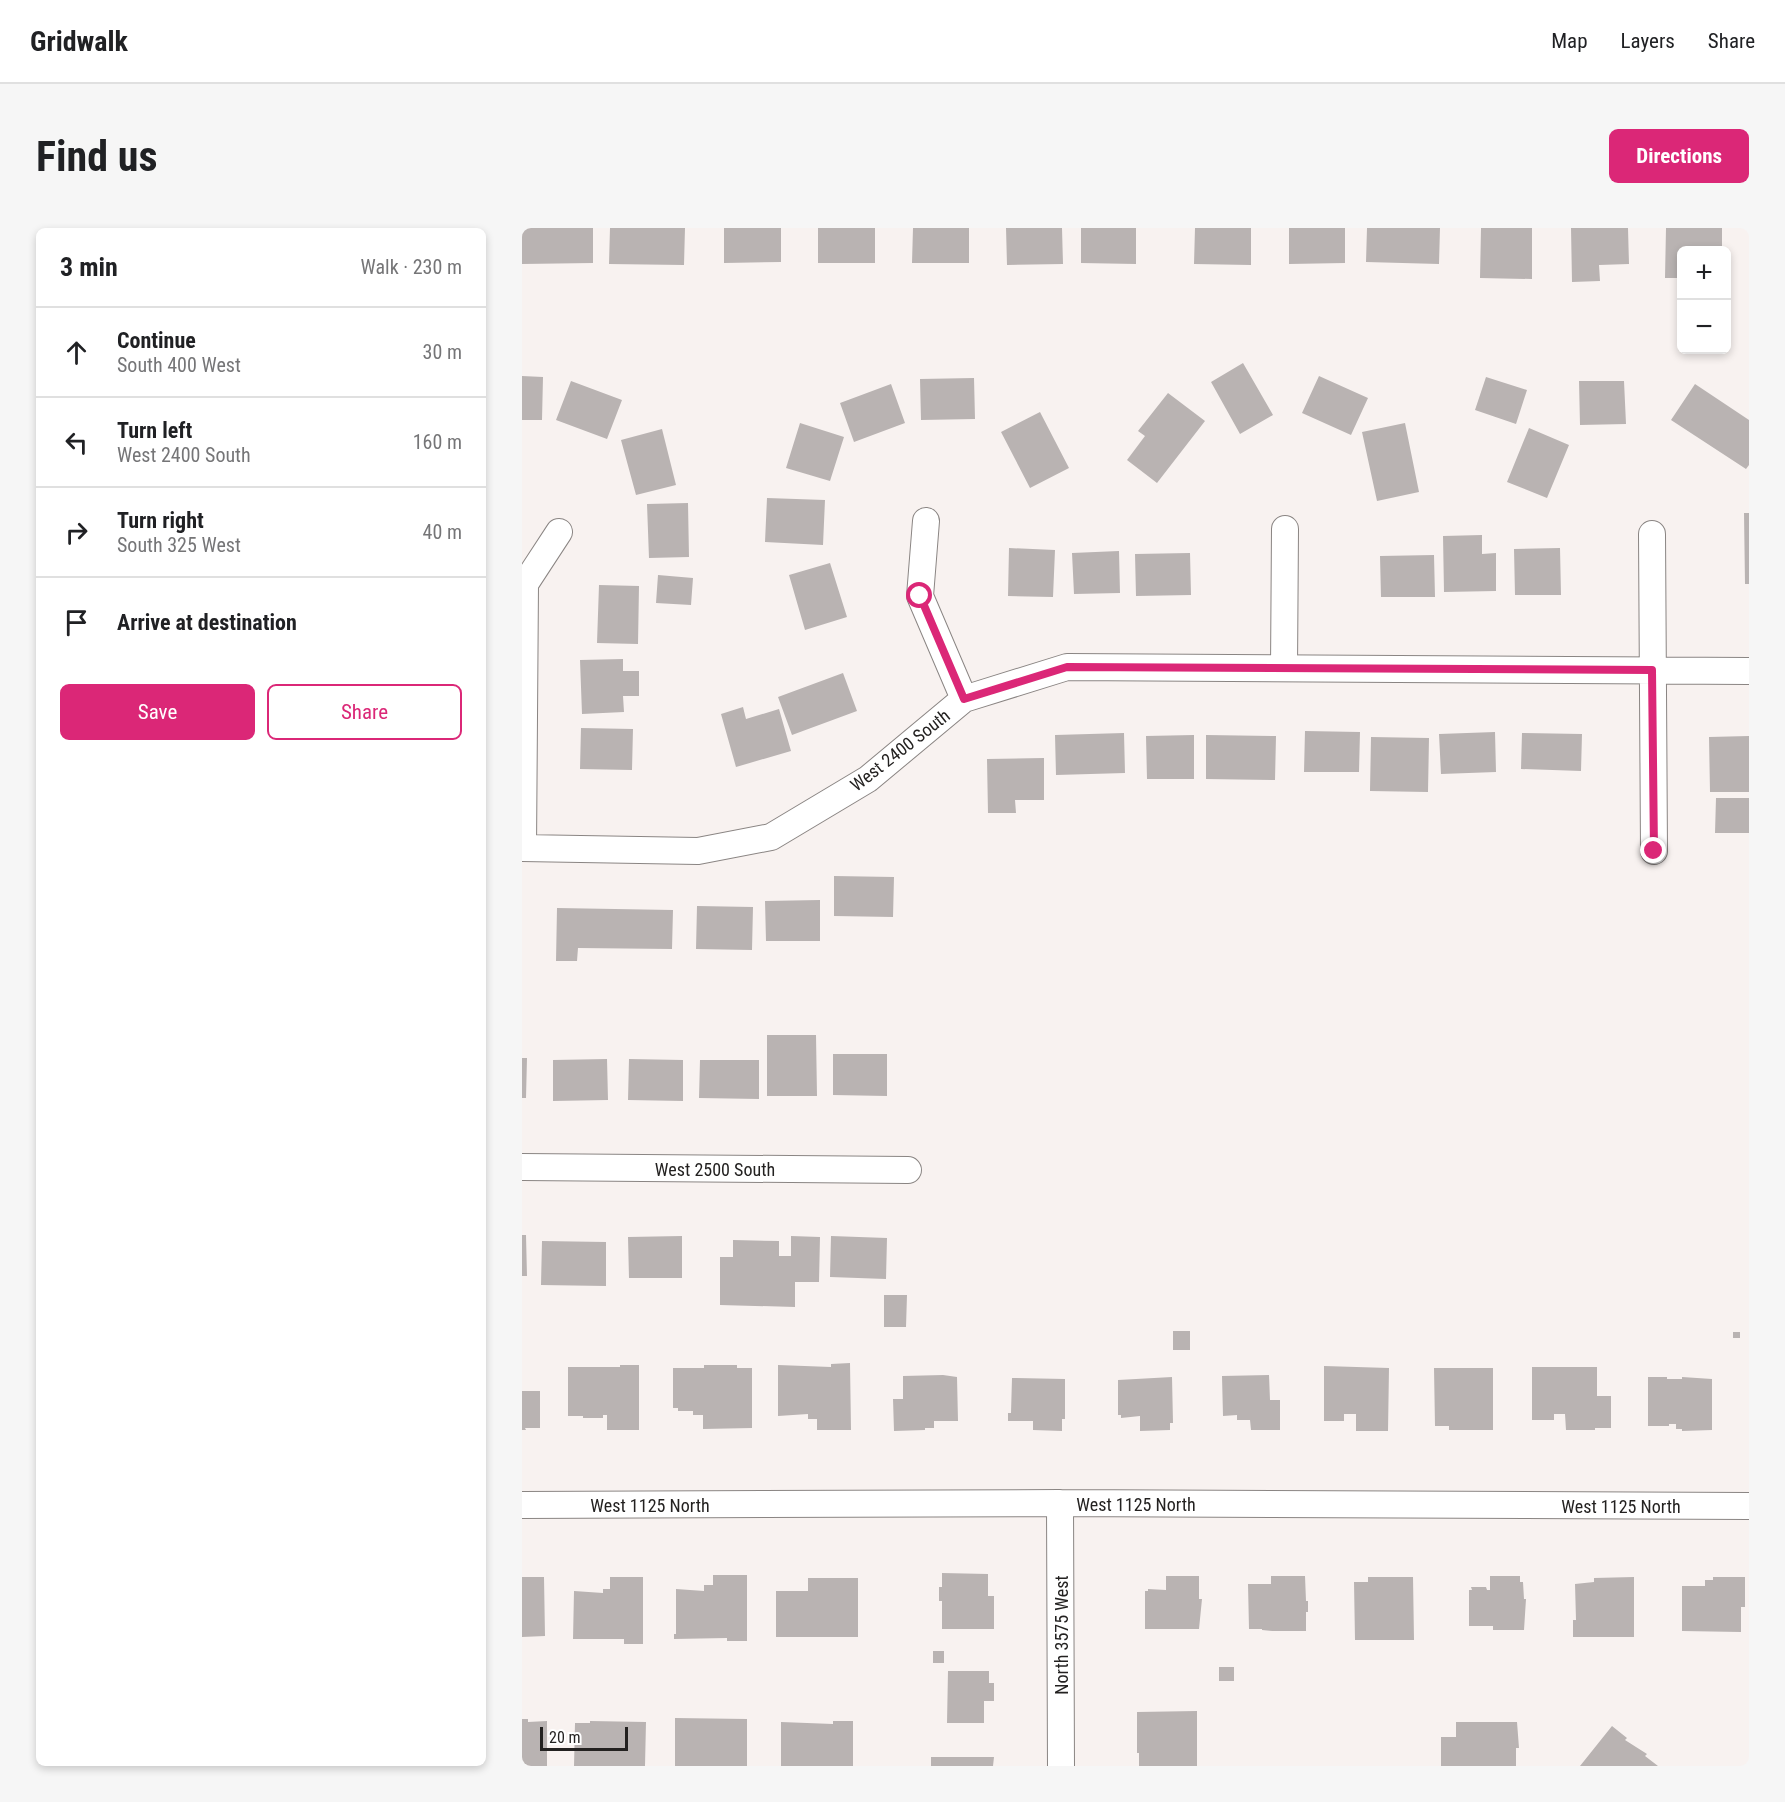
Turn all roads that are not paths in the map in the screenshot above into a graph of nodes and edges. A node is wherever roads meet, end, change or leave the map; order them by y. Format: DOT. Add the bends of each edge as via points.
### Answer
graph roads {
  1 [pos="926,521"];
  2 [pos="1285,529"];
  3 [pos="559,532"];
  4 [pos="1652,534"];
  5 [pos="1284,668"];
  6 [pos="1652,670"];
  7 [pos="1749,671"];
  8 [pos="964,699"];
  9 [pos="523,848"];
  10 [pos="1654,851"];
  11 [pos="522,1167"];
  12 [pos="908,1170"];
  13 [pos="1060,1503"];
  14 [pos="522,1505"];
  15 [pos="1749,1506"];
  16 [pos="1061,1766"];
  1 -- 8 [label="street" via="920,596"];
  2 -- 5 [label="street"];
  3 -- 9 [label="street" via="525,584"];
  4 -- 6 [label="street"];
  5 -- 6 [label="street, West 2400 South"];
  5 -- 8 [label="street, West 2400 South" via="1067,667"];
  6 -- 7 [label="street, West 2400 South"];
  6 -- 10 [label="street"];
  8 -- 9 [label="street, West 2400 South" via="868,779 771,837 698,851"];
  11 -- 12 [label="street, West 2500 South"];
  13 -- 14 [label="street, West 1125 North"];
  13 -- 15 [label="street, West 1125 North"];
  13 -- 16 [label="street, North 3575 West"];
}
